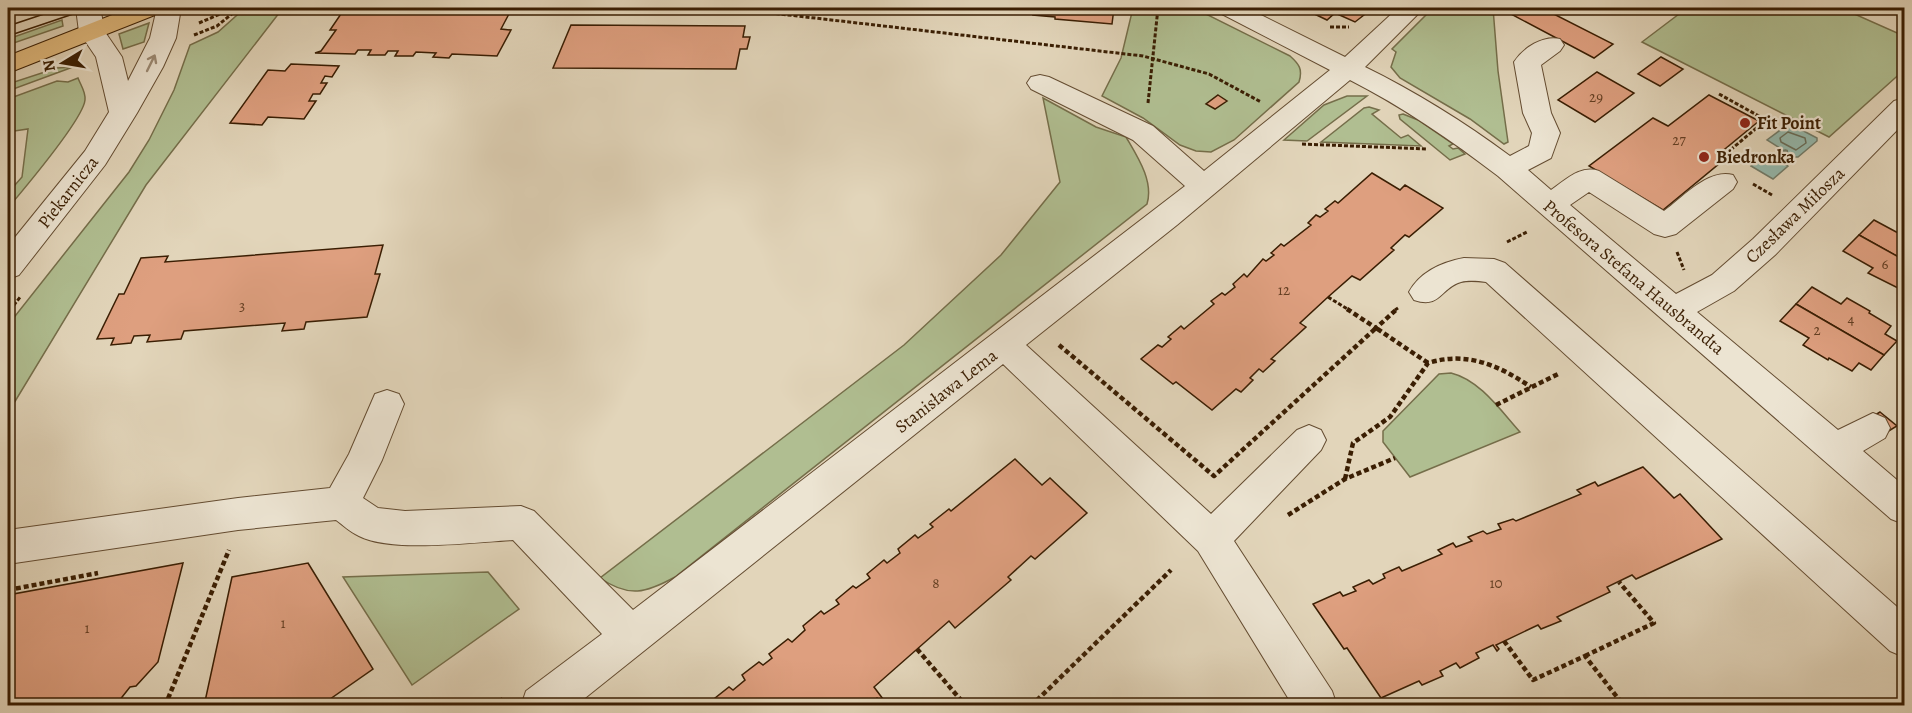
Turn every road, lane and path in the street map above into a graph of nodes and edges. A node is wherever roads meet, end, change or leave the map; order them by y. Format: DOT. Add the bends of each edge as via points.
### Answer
graph roads {
  1 [pos="151,8"];
  2 [pos="169,8"];
  3 [pos="232,8"];
  4 [pos="728,8"];
  5 [pos="1158,8"];
  6 [pos="1229,8"];
  7 [pos="1412,8"];
  8 [pos="90,20"];
  9 [pos="193,26"];
  10 [pos="1323,27"];
  11 [pos="1357,27"];
  12 [pos="1551,45"];
  13 [pos="1152,58"];
  14 [pos="8,65"];
  15 [pos="1347,69"];
  16 [pos="1040,83"];
  17 [pos="1719,94"];
  18 [pos="1905,107"];
  19 [pos="1149,111"];
  20 [pos="123,113"];
  21 [pos="1266,120"];
  22 [pos="1431,149"];
  23 [pos="1508,169"];
  24 [pos="1728,171"];
  25 [pos="1204,187"];
  26 [pos="1550,206"];
  27 [pos="18,243"];
  28 [pos="8,267"];
  29 [pos="1425,292"];
  30 [pos="1674,310"];
  31 [pos="1005,345"];
  32 [pos="1059,345"];
  33 [pos="1428,363"];
  34 [pos="1561,373"];
  35 [pos="1531,387"];
  36 [pos="387,404"];
  37 [pos="1496,405"];
  38 [pos="1873,428"];
  39 [pos="1309,440"];
  40 [pos="1836,449"];
  41 [pos="1395,458"];
  42 [pos="1345,479"];
  43 [pos="341,503"];
  44 [pos="1905,508"];
  45 [pos="238,514"];
  46 [pos="1279,520"];
  47 [pos="1211,539"];
  48 [pos="8,547"];
  49 [pos="1172,570"];
  50 [pos="1619,582"];
  51 [pos="631,636"];
  52 [pos="1905,638"];
  53 [pos="1504,641"];
  54 [pos="917,649"];
  55 [pos="1585,656"];
  56 [pos="559,700"];
  57 [pos="165,705"];
  58 [pos="966,705"];
  59 [pos="1031,705"];
  60 [pos="1317,705"];
  61 [pos="1624,705"];
  1 -- 8 [label="main road"];
  20 -- 2 [label="street, Piekarnicza, one-way" via="163,38"];
  3 -- 9 [label="path"];
  4 -- 13 [label="path"];
  5 -- 13 [label="path"];
  6 -- 15 [label="street"];
  7 -- 15 [label="street, Stanisława Lema"];
  8 -- 14 [label="main road"];
  8 -- 20 [label="street" via="109,57"];
  10 -- 11 [label="path"];
  12 -- 23 [label="street" via="1527,62 1537,113 1546,133 1540,151"];
  13 -- 19 [label="path"];
  13 -- 21 [label="path" via="1209,74"];
  15 -- 21 [label="street, Stanisława Lema"];
  15 -- 23 [label="street, Profesora Stefana Hausbrandta" via="1430,112"];
  16 -- 25 [label="street" via="1143,133"];
  17 -- 24 [label="path" via="1767,120 1728,152"];
  18 -- 30 [label="street, Czesława Miłosza" via="1764,247 1723,283"];
  20 -- 27 [label="street, Piekarnicza" via="95,158"];
  21 -- 22 [label="path" via="1281,143"];
  21 -- 25 [label="street, Stanisława Lema"];
  23 -- 26 [label="street, Profesora Stefana Hausbrandta"];
  24 -- 26 [label="street" via="1665,226 1589,178"];
  25 -- 31 [label="street, Stanisława Lema"];
  26 -- 30 [label="street, Profesora Stefana Hausbrandta"];
  27 -- 28 [label="street, Piekarnicza"];
  29 -- 52 [label="street" via="1446,273 1469,269 1494,271"];
  30 -- 40 [label="street, Profesora Stefana Hausbrandta"];
  31 -- 47 [label="street"];
  31 -- 51 [label="street, Stanisława Lema"];
  32 -- 33 [label="path" via="1214,476 1376,328"];
  33 -- 35 [label="path" via="1453,356 1472,358 1508,371"];
  33 -- 42 [label="path" via="1390,417 1353,443"];
  34 -- 35 [label="path"];
  35 -- 37 [label="path"];
  36 -- 43 [label="street"];
  38 -- 40 [label="street"];
  39 -- 47 [label="street"];
  40 -- 44 [label="street, Profesora Stefana Hausbrandta"];
  41 -- 42 [label="path"];
  42 -- 46 [label="path"];
  43 -- 45 [label="street"];
  43 -- 51 [label="street" via="370,524 405,528 521,523"];
  45 -- 48 [label="street"];
  45 -- 57 [label="path" via="230,549"];
  47 -- 60 [label="street"];
  49 -- 59 [label="path"];
  50 -- 55 [label="path" via="1654,623"];
  51 -- 56 [label="street, Stanisława Lema"];
  53 -- 55 [label="path" via="1533,680"];
  54 -- 58 [label="path"];
  55 -- 61 [label="path"];
}
